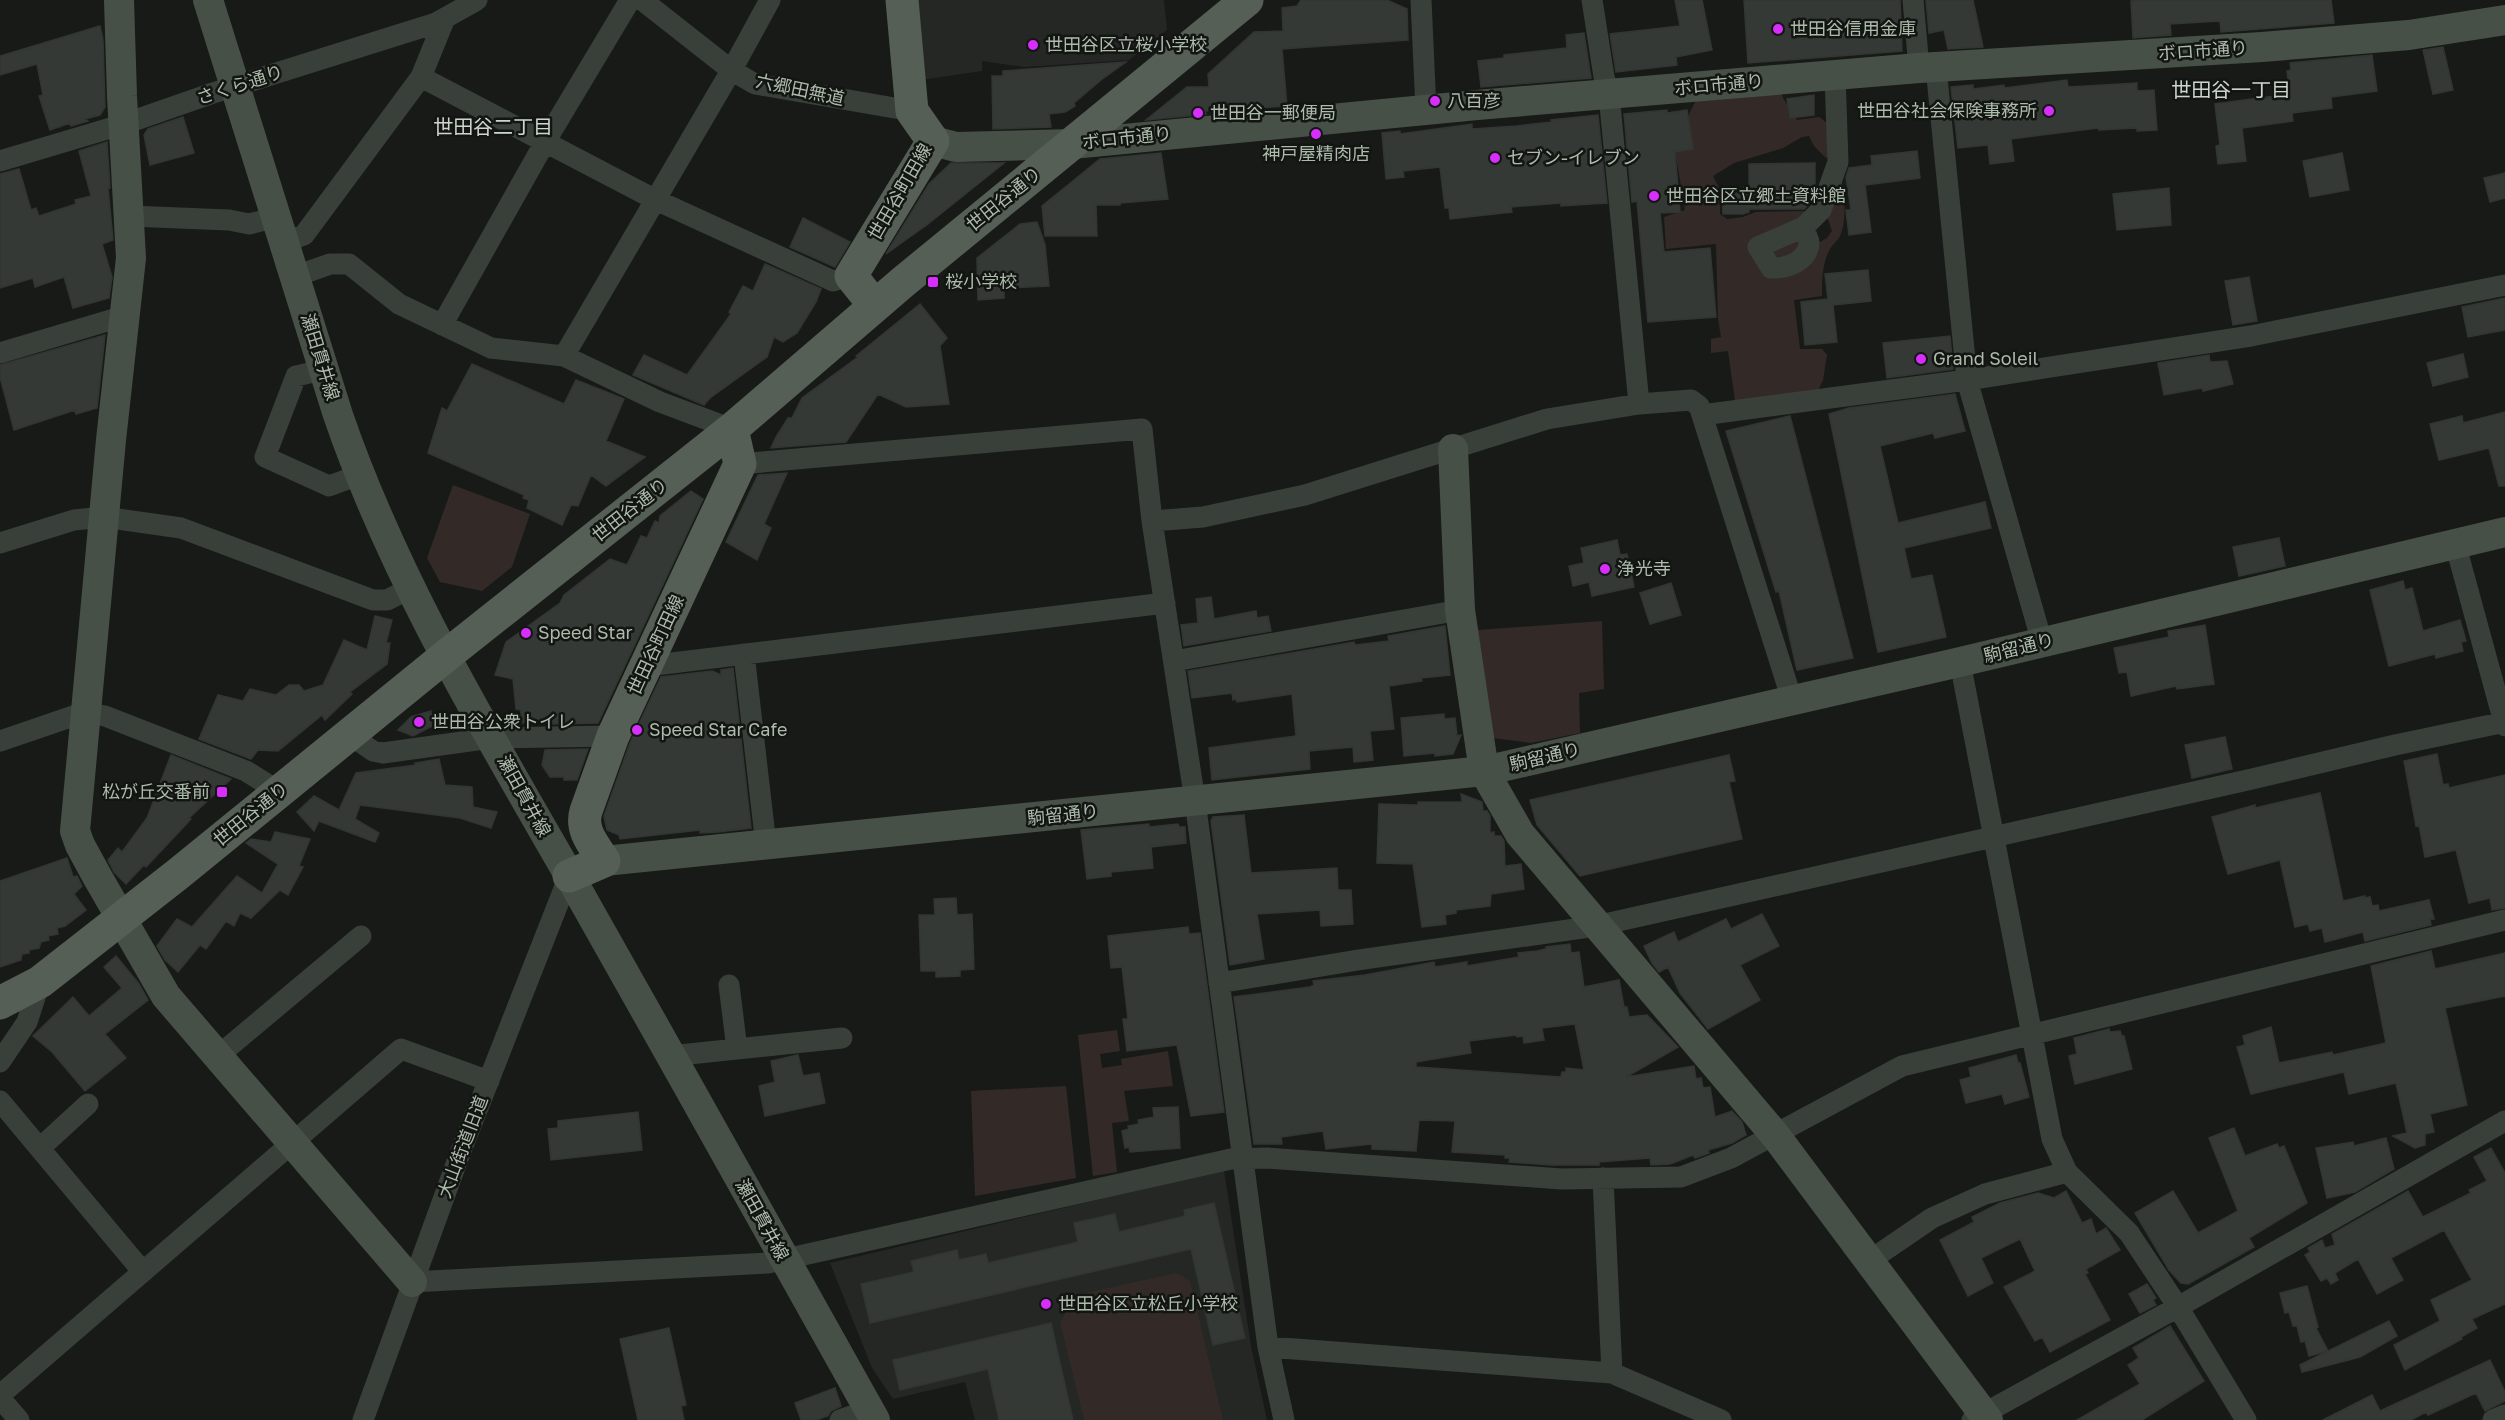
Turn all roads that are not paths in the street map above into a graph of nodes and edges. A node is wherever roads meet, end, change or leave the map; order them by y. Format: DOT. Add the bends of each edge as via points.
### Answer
graph roads {
  1 [pos="119,0"];
  2 [pos="208,0"];
  3 [pos="477,0"];
  4 [pos="630,0"];
  5 [pos="642,0"];
  6 [pos="770,0"];
  7 [pos="902,0"];
  8 [pos="1247,0"];
  9 [pos="1421,0"];
  10 [pos="1592,0"];
  11 [pos="1913,0"];
  12 [pos="445,18"];
  13 [pos="2505,20"];
  14 [pos="1927,67"];
  15 [pos="731,70"];
  16 [pos="1835,75"];
  17 [pos="421,77"];
  18 [pos="235,87"];
  19 [pos="1610,95"];
  20 [pos="1426,110"];
  21 [pos="912,111"];
  22 [pos="124,124"];
  23 [pos="933,141"];
  24 [pos="545,142"];
  25 [pos="1072,144"];
  26 [pos="0,161"];
  27 [pos="656,200"];
  28 [pos="130,216"];
  29 [pos="1804,227"];
  30 [pos="281,229"];
  31 [pos="296,276"];
  32 [pos="851,276"];
  33 [pos="2505,285"];
  34 [pos="875,306"];
  35 [pos="124,316"];
  36 [pos="442,325"];
  37 [pos="0,353"];
  38 [pos="564,356"];
  39 [pos="323,370"];
  40 [pos="1967,380"];
  41 [pos="1639,404"];
  42 [pos="1702,415"];
  43 [pos="732,429"];
  44 [pos="1452,449"];
  45 [pos="740,464"];
  46 [pos="358,475"];
  47 [pos="104,517"];
  48 [pos="1152,521"];
  49 [pos="2505,532"];
  50 [pos="0,543"];
  51 [pos="2455,543"];
  52 [pos="411,588"];
  53 [pos="1165,603"];
  54 [pos="1460,610"];
  55 [pos="2042,642"];
  56 [pos="744,654"];
  57 [pos="447,655"];
  58 [pos="1174,661"];
  59 [pos="1960,662"];
  60 [pos="647,666"];
  61 [pos="1792,700"];
  62 [pos="85,712"];
  63 [pos="2505,723"];
  64 [pos="350,735"];
  65 [pos="613,736"];
  66 [pos="491,738"];
  67 [pos="0,741"];
  68 [pos="1484,771"];
  69 [pos="278,791"];
  70 [pos="1195,801"];
  71 [pos="1993,837"];
  72 [pos="766,845"];
  73 [pos="604,861"];
  74 [pos="569,876"];
  75 [pos="121,918"];
  76 [pos="2505,920"];
  77 [pos="1596,927"];
  78 [pos="360,936"];
  79 [pos="40,982"];
  80 [pos="1219,983"];
  81 [pos="729,985"];
  82 [pos="0,1003"];
  83 [pos="2031,1034"];
  84 [pos="842,1038"];
  85 [pos="737,1049"];
  86 [pos="218,1056"];
  87 [pos="670,1056"];
  88 [pos="0,1062"];
  89 [pos="489,1081"];
  90 [pos="0,1101"];
  91 [pos="88,1104"];
  92 [pos="2505,1121"];
  93 [pos="1774,1135"];
  94 [pos="292,1142"];
  95 [pos="40,1148"];
  96 [pos="1242,1158"];
  97 [pos="2067,1173"];
  98 [pos="1603,1178"];
  99 [pos="784,1261"];
  100 [pos="1869,1261"];
  101 [pos="143,1272"];
  102 [pos="412,1282"];
  103 [pos="2178,1307"];
  104 [pos="1268,1347"];
  105 [pos="1612,1373"];
  106 [pos="0,1396"];
  107 [pos="872,1415"];
  108 [pos="2505,1415"];
  109 [pos="1981,1418"];
  110 [pos="19,1420"];
  111 [pos="363,1420"];
  112 [pos="840,1420"];
  113 [pos="1284,1420"];
  114 [pos="1721,1420"];
  115 [pos="2246,1420"];
  116 [pos="2493,1420"];
  1 -- 22 [label="street"];
  2 -- 18 [label="street, 瀬田貫井線"];
  3 -- 12 [label="street, さくら通り"];
  4 -- 24 [label="street"];
  5 -- 15 [label="street, 六郷田無道"];
  6 -- 15 [label="street"];
  7 -- 21 [label="main road, 世田谷町田線"];
  8 -- 25 [label="main road, 世田谷通り"];
  9 -- 20 [label="street"];
  10 -- 19 [label="street"];
  11 -- 14 [label="street"];
  12 -- 17 [label="street"];
  12 -- 18 [label="street, さくら通り"];
  13 -- 14 [label="street, ボロ市通り" via="2350,40"];
  14 -- 16 [label="street, ボロ市通り"];
  14 -- 40 [label="street"];
  15 -- 21 [label="street, 六郷田無道" via="755,84"];
  15 -- 27 [label="street"];
  16 -- 19 [label="street, ボロ市通り"];
  16 -- 29 [label="street" via="1838,162 1821,210"];
  17 -- 24 [label="street"];
  17 -- 30 [label="street" via="304,235"];
  18 -- 22 [label="street, さくら通り"];
  18 -- 30 [label="street, 瀬田貫井線"];
  19 -- 20 [label="street, ボロ市通り"];
  19 -- 41 [label="street"];
  20 -- 25 [label="street, ボロ市通り"];
  21 -- 23 [label="main road, 世田谷町田線"];
  22 -- 26 [label="street, さくら通り"];
  22 -- 28 [label="street"];
  23 -- 25 [label="street, ボロ市通り" via="956,147"];
  23 -- 32 [label="main road, 世田谷町田線"];
  24 -- 27 [label="street"];
  24 -- 36 [label="street"];
  25 -- 34 [label="main road, 世田谷通り"];
  27 -- 32 [label="street" via="833,281"];
  27 -- 38 [label="street"];
  28 -- 30 [label="street" via="229,220"];
  28 -- 35 [label="street" via="131,258"];
  30 -- 31 [label="street, 瀬田貫井線"];
  31 -- 36 [label="street" via="330,264 349,264 399,304"];
  31 -- 39 [label="street, 瀬田貫井線"];
  32 -- 34 [label="main road"];
  33 -- 40 [label="street" via="2251,336"];
  34 -- 43 [label="main road, 世田谷通り"];
  35 -- 37 [label="street"];
  35 -- 47 [label="street"];
  36 -- 38 [label="street" via="491,348"];
  38 -- 43 [label="street" via="660,402"];
  39 -- 46 [label="street, 瀬田貫井線"];
  39 -- 46 [label="street" via="296,376 265,458 329,486"];
  40 -- 42 [label="street"];
  40 -- 55 [label="street"];
  41 -- 42 [label="street" via="1691,400"];
  41 -- 44 [label="street" via="1547,419"];
  42 -- 61 [label="street"];
  43 -- 45 [label="main road"];
  43 -- 57 [label="main road, 世田谷通り"];
  44 -- 48 [label="street" via="1305,495 1203,517"];
  44 -- 54 [label="street"];
  45 -- 48 [label="street" via="1142,429"];
  45 -- 60 [label="main road, 世田谷町田線"];
  46 -- 52 [label="street, 瀬田貫井線"];
  47 -- 50 [label="street" via="74,520"];
  47 -- 52 [label="street" via="181,528 374,600 387,600"];
  47 -- 62 [label="street"];
  48 -- 53 [label="street"];
  49 -- 51 [label="street, 駒留通り"];
  51 -- 55 [label="street, 駒留通り"];
  51 -- 63 [label="street"];
  52 -- 57 [label="street, 瀬田貫井線"];
  53 -- 56 [label="street"];
  53 -- 58 [label="street"];
  54 -- 58 [label="street"];
  54 -- 68 [label="street"];
  55 -- 59 [label="street, 駒留通り"];
  56 -- 60 [label="street"];
  56 -- 72 [label="street"];
  57 -- 64 [label="main road, 世田谷通り"];
  57 -- 66 [label="street, 瀬田貫井線"];
  58 -- 70 [label="street"];
  59 -- 61 [label="street, 駒留通り"];
  59 -- 71 [label="street"];
  60 -- 65 [label="main road, 世田谷町田線"];
  61 -- 68 [label="street, 駒留通り"];
  62 -- 67 [label="street"];
  62 -- 69 [label="street" via="105,716 246,771"];
  62 -- 75 [label="street" via="75,831"];
  63 -- 71 [label="street"];
  64 -- 66 [label="street" via="373,751 383,753"];
  64 -- 69 [label="main road, 世田谷通り"];
  65 -- 66 [label="street"];
  65 -- 73 [label="main road, 世田谷町田線" via="584,818 586,833"];
  66 -- 74 [label="street, 瀬田貫井線"];
  68 -- 70 [label="street, 駒留通り"];
  68 -- 77 [label="street" via="1520,834"];
  69 -- 75 [label="main road, 世田谷通り"];
  70 -- 72 [label="street, 駒留通り"];
  70 -- 80 [label="street"];
  71 -- 77 [label="street"];
  71 -- 83 [label="street"];
  72 -- 73 [label="street, 駒留通り"];
  73 -- 74 [label="main road, 駒留通り"];
  74 -- 87 [label="street, 瀬田貫井線"];
  74 -- 89 [label="street, 大山街道旧道"];
  75 -- 79 [label="main road, 世田谷通り"];
  75 -- 86 [label="street" via="166,996"];
  76 -- 83 [label="street"];
  77 -- 80 [label="street"];
  77 -- 93 [label="street"];
  78 -- 86 [label="street"];
  79 -- 82 [label="main road, 世田谷通り"];
  79 -- 88 [label="street" via="27,1022"];
  80 -- 96 [label="street"];
  81 -- 85 [label="street"];
  83 -- 93 [label="street" via="1902,1066"];
  83 -- 97 [label="street" via="2052,1139"];
  84 -- 85 [label="street"];
  85 -- 87 [label="street"];
  86 -- 94 [label="street"];
  87 -- 99 [label="street, 瀬田貫井線"];
  89 -- 94 [label="street" via="401,1049"];
  89 -- 102 [label="street, 大山街道旧道"];
  90 -- 95 [label="street"];
  91 -- 95 [label="street"];
  92 -- 103 [label="street"];
  93 -- 98 [label="street" via="1681,1178"];
  93 -- 100 [label="street"];
  94 -- 101 [label="street"];
  94 -- 102 [label="street"];
  95 -- 101 [label="street"];
  96 -- 98 [label="street" via="1562,1179"];
  96 -- 99 [label="street"];
  96 -- 104 [label="street"];
  97 -- 100 [label="street" via="1985,1194 1932,1218"];
  97 -- 103 [label="street" via="2129,1233"];
  98 -- 105 [label="street"];
  99 -- 102 [label="street"];
  99 -- 107 [label="street, 瀬田貫井線"];
  100 -- 109 [label="street"];
  101 -- 106 [label="street"];
  102 -- 111 [label="street, 大山街道旧道"];
  103 -- 109 [label="street"];
  103 -- 115 [label="street"];
  104 -- 105 [label="street"];
  104 -- 113 [label="street"];
  105 -- 114 [label="street"];
  106 -- 110 [label="street"];
  107 -- 112 [label="street"];
  108 -- 116 [label="street"];
}
